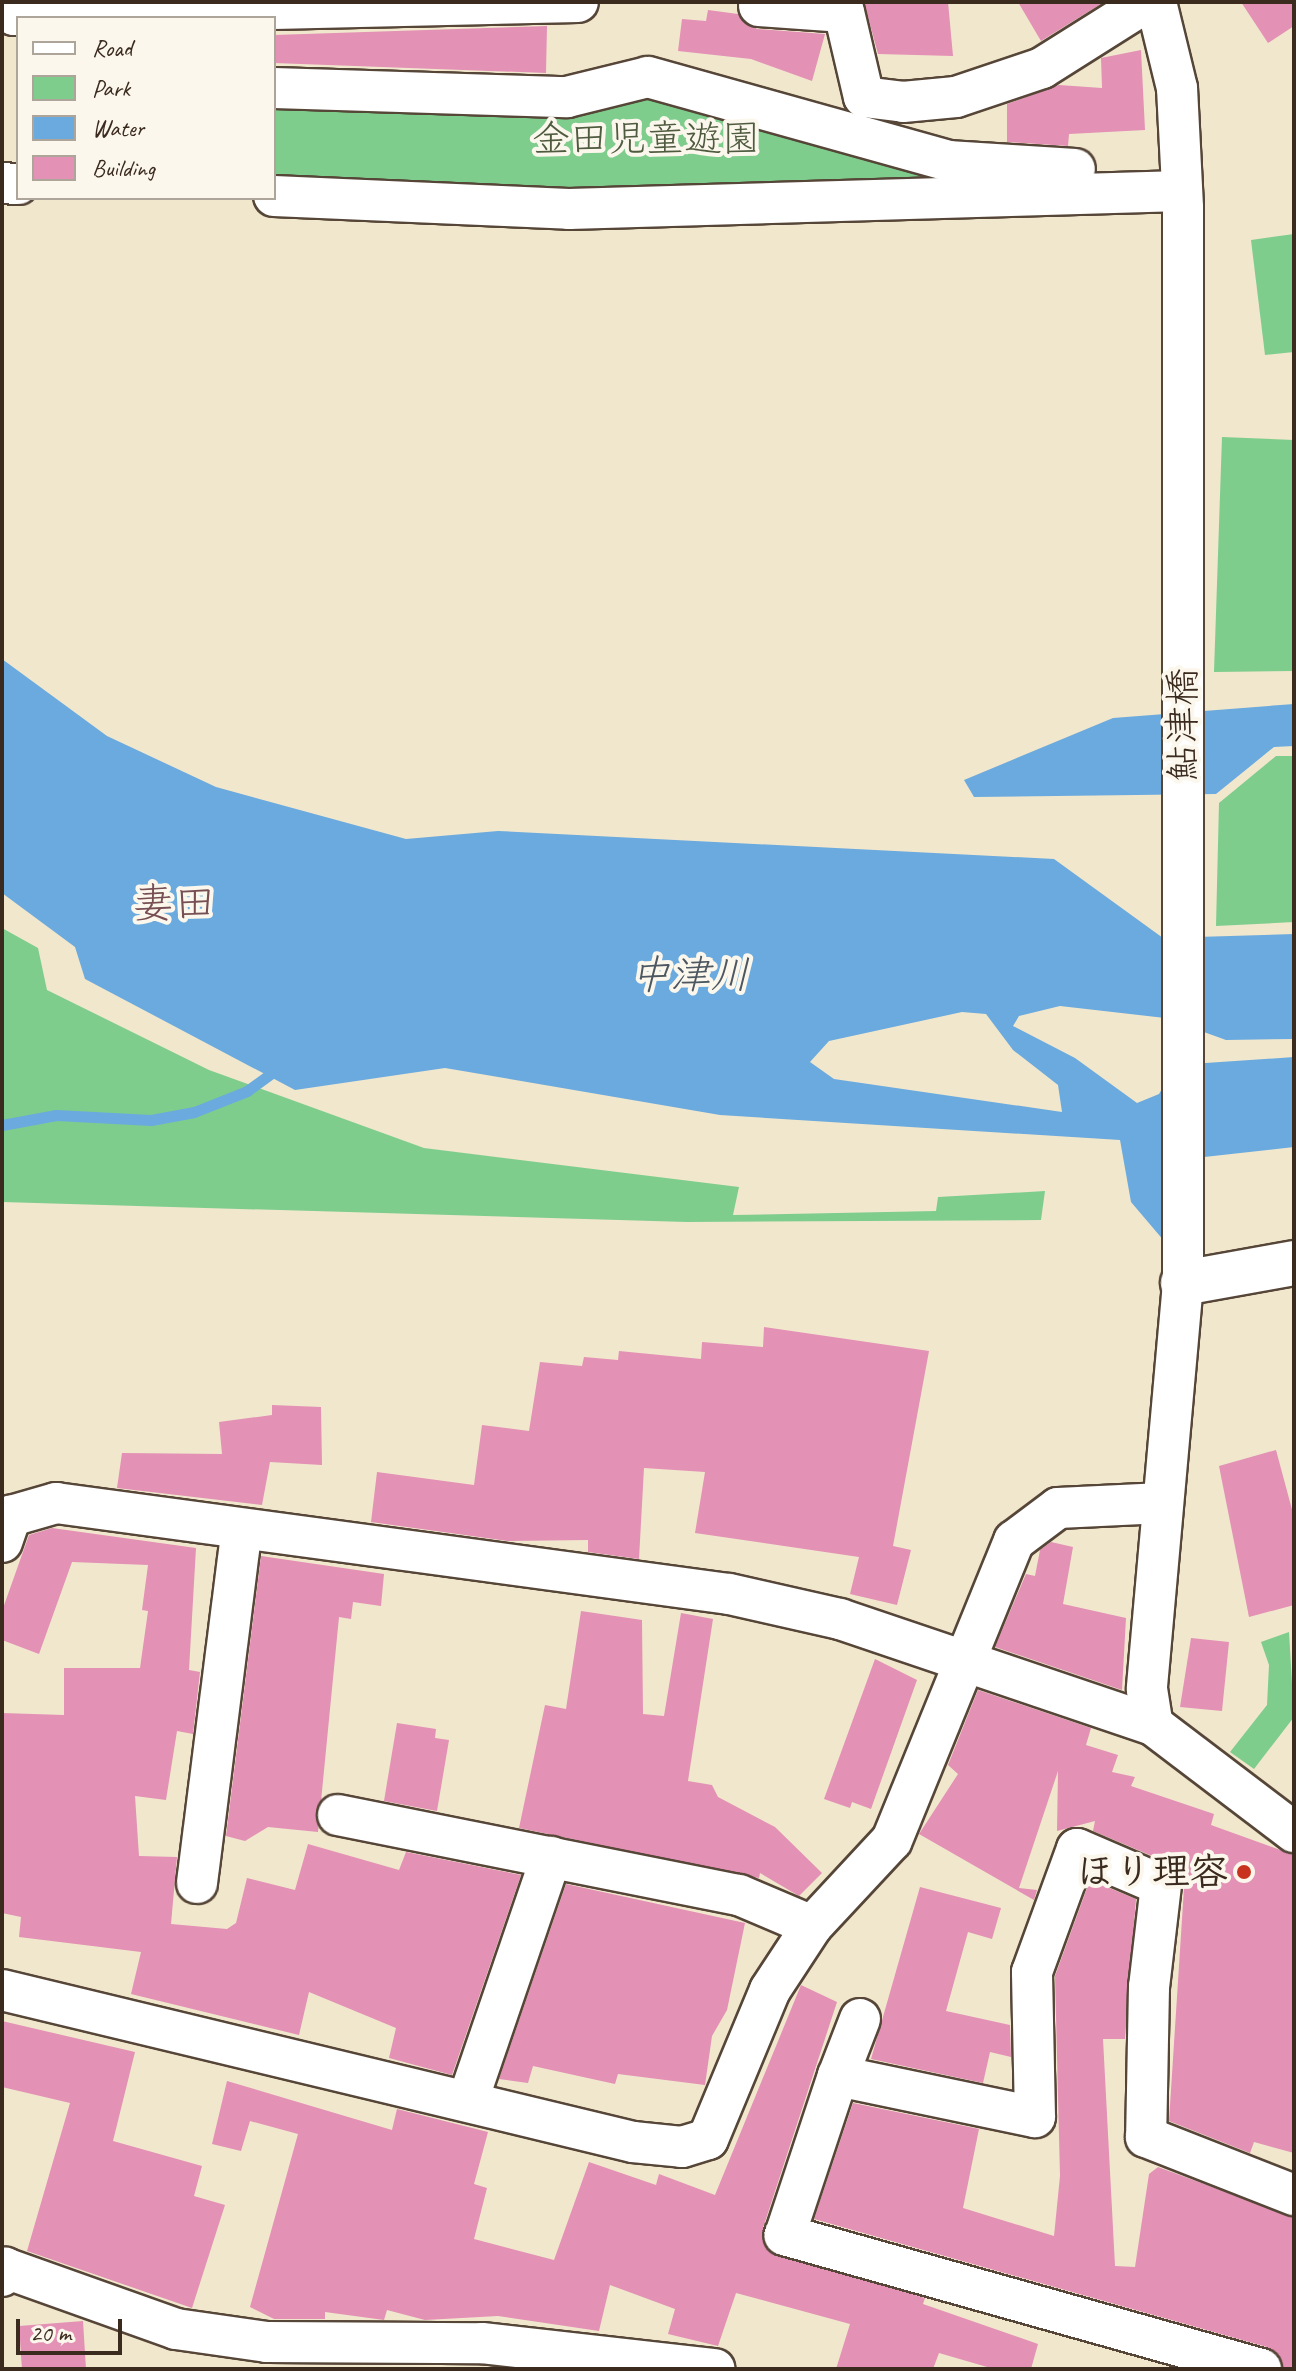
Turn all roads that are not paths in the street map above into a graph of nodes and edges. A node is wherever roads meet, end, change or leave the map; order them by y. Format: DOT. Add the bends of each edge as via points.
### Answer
graph roads {
  1 [pos="578,2"];
  2 [pos="1147,2"];
  3 [pos="1156,2"];
  4 [pos="759,6"];
  5 [pos="844,7"];
  6 [pos="15,16"];
  7 [pos="276,88"];
  8 [pos="1138,190"];
  9 [pos="276,196"];
  10 [pos="1183,199"];
  11 [pos="1183,1262"];
  12 [pos="1294,1263"];
  13 [pos="1163,1503"];
  14 [pos="241,1533"];
  15 [pos="2,1542"];
  16 [pos="967,1660"];
  17 [pos="1153,1725"];
  18 [pos="338,1815"];
  19 [pos="1294,1832"];
  20 [pos="551,1857"];
  21 [pos="197,1883"];
  22 [pos="812,1926"];
  23 [pos="2,1990"];
  24 [pos="860,2019"];
  25 [pos="838,2076"];
  26 [pos="468,2100"];
  27 [pos="1294,2195"];
  28 [pos="2,2276"];
  29 [pos="243,2353"];
  30 [pos="715,2369"];
  31 [pos="1261,2369"];
  1 -- 6 [label="street"];
  2 -- 5 [label="street" via="1042,68 956,97 903,102 864,97"];
  3 -- 10 [label="street, 鮎津橋" via="1177,88"];
  4 -- 5 [label="street"];
  7 -- 8 [label="street" via="567,97 648,77 948,161 1133,172"];
  8 -- 9 [label="street" via="569,209"];
  8 -- 10 [label="street"];
  10 -- 11 [label="street, 鮎津橋"];
  11 -- 12 [label="street"];
  11 -- 13 [label="street, 鮎津橋"];
  13 -- 16 [label="street" via="1058,1508 1014,1541"];
  13 -- 17 [label="street, 鮎津橋" via="1147,1689"];
  14 -- 15 [label="street" via="56,1503 11,1516"];
  14 -- 16 [label="street" via="729,1594"];
  14 -- 21 [label="street" via="198,1754"];
  16 -- 17 [label="street"];
  16 -- 22 [label="street" via="892,1840"];
  17 -- 19 [label="street"];
  18 -- 20 [label="street"];
  20 -- 22 [label="street" via="739,1895"];
  20 -- 26 [label="street"];
  22 -- 26 [label="street" via="770,1990 708,2139 682,2147 633,2142"];
  23 -- 26 [label="street"];
  24 -- 25 [label="street"];
  25 -- 27 [label="street" via="1035,2117 1032,1972 1077,1849 1161,1885 1149,1987 1146,2137"];
  25 -- 31 [label="street" via="785,2235"];
  28 -- 29 [label="street" via="5,2268"];
  29 -- 30 [label="street" via="482,2343"];
}
